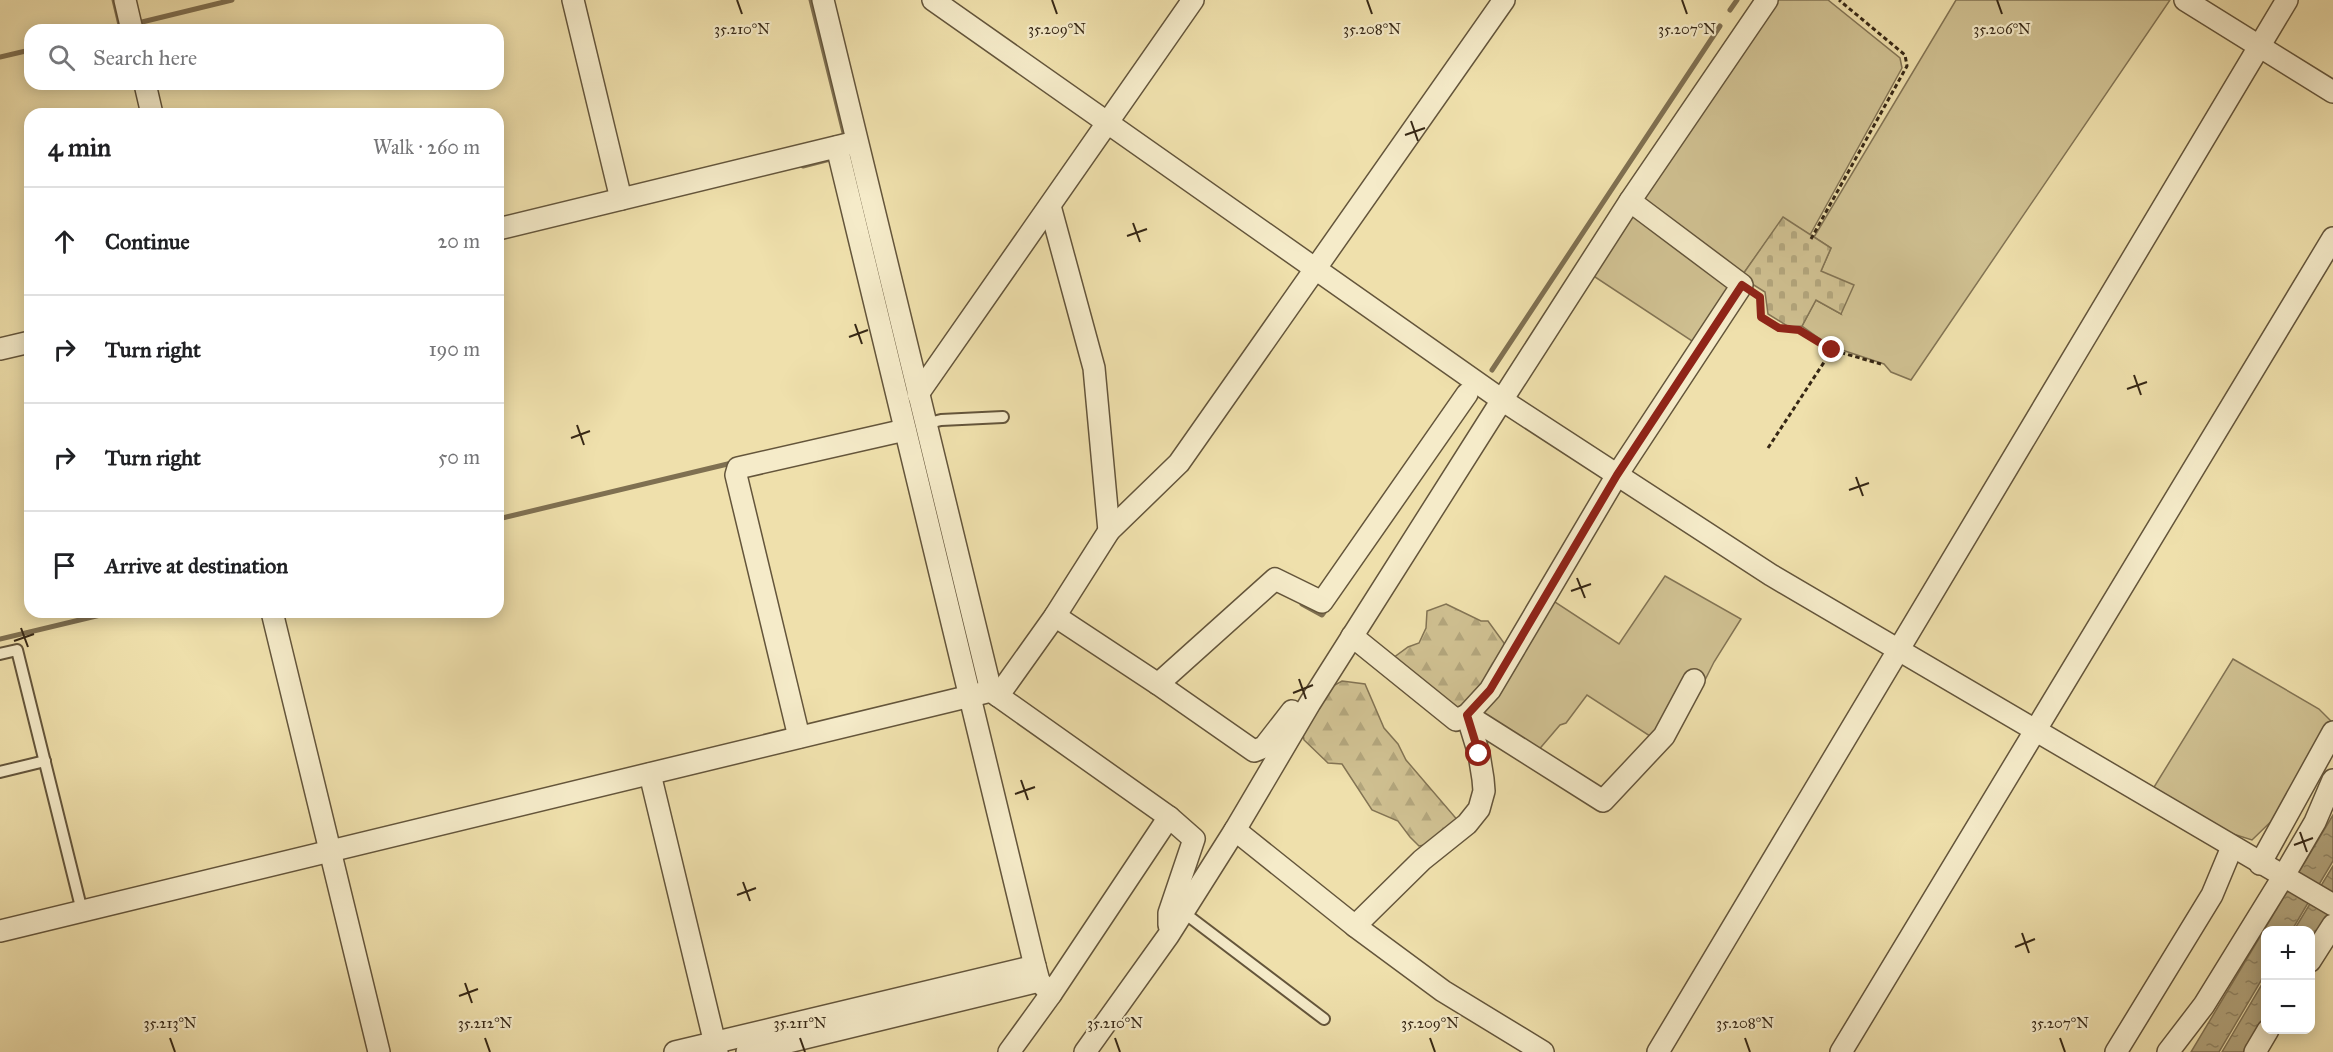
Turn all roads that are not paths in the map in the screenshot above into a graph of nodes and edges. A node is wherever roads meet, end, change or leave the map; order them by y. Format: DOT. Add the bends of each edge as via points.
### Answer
graph roads {
  1 [pos="125,0"];
  2 [pos="573,0"];
  3 [pos="823,0"];
  4 [pos="933,0"];
  5 [pos="1192,0"];
  6 [pos="1504,0"];
  7 [pos="1767,0"];
  8 [pos="2185,0"];
  9 [pos="2287,0"];
  10 [pos="131,24"];
  11 [pos="2258,46"];
  12 [pos="146,90"];
  13 [pos="2333,92"];
  14 [pos="151,108"];
  15 [pos="1108,121"];
  16 [pos="858,142"];
  17 [pos="837,147"];
  18 [pos="621,199"];
  19 [pos="1630,201"];
  20 [pos="1050,206"];
  21 [pos="504,228"];
  22 [pos="2333,238"];
  23 [pos="1315,268"];
  24 [pos="24,344"];
  25 [pos="0,350"];
  26 [pos="918,394"];
  27 [pos="1467,394"];
  28 [pos="1502,400"];
  29 [pos="1003,417"];
  30 [pos="915,427"];
  31 [pos="1617,475"];
  32 [pos="1109,531"];
  33 [pos="1055,616"];
  34 [pos="273,618"];
  35 [pos="1352,636"];
  36 [pos="1898,650"];
  37 [pos="0,654"];
  38 [pos="1694,680"];
  39 [pos="1158,684"];
  40 [pos="995,693"];
  41 [pos="970,696"];
  42 [pos="1310,703"];
  43 [pos="1467,715"];
  44 [pos="2034,729"];
  45 [pos="2333,732"];
  46 [pos="800,737"];
  47 [pos="45,761"];
  48 [pos="0,772"];
  49 [pos="650,774"];
  50 [pos="2333,780"];
  51 [pos="1169,817"];
  52 [pos="1235,830"];
  53 [pos="2232,847"];
  54 [pos="330,852"];
  55 [pos="2260,864"];
  56 [pos="2287,880"];
  57 [pos="2333,905"];
  58 [pos="82,911"];
  59 [pos="1183,912"];
  60 [pos="2333,925"];
  61 [pos="1355,926"];
  62 [pos="0,931"];
  63 [pos="1168,936"];
  64 [pos="2315,953"];
  65 [pos="1042,980"];
  66 [pos="1324,1019"];
  67 [pos="2265,1034"];
  68 [pos="716,1047"];
  69 [pos="379,1052"];
  70 [pos="675,1052"];
  71 [pos="747,1052"];
  72 [pos="1009,1052"];
  73 [pos="1085,1052"];
  74 [pos="1543,1052"];
  75 [pos="1658,1052"];
  76 [pos="1840,1052"];
  77 [pos="2116,1052"];
  78 [pos="2168,1052"];
  79 [pos="2255,1052"];
  1 -- 10 [label="street"];
  2 -- 18 [label="street"];
  3 -- 16 [label="street"];
  4 -- 15 [label="street"];
  5 -- 15 [label="street"];
  6 -- 23 [label="street"];
  7 -- 19 [label="street"];
  8 -- 11 [label="street"];
  9 -- 11 [label="street"];
  11 -- 13 [label="street"];
  11 -- 36 [label="street"];
  12 -- 14 [label="street"];
  15 -- 20 [label="street"];
  15 -- 23 [label="street"];
  16 -- 17 [label="street"];
  16 -- 26 [label="street"];
  17 -- 18 [label="street"];
  17 -- 30 [label="street"];
  18 -- 21 [label="street"];
  19 -- 28 [label="street"];
  19 -- 31 [label="street" via="1742,285"];
  20 -- 26 [label="street"];
  20 -- 32 [label="street" via="1094,368"];
  22 -- 44 [label="street"];
  23 -- 28 [label="street"];
  23 -- 32 [label="street" via="1179,463"];
  24 -- 25 [label="street"];
  26 -- 30 [label="street"];
  27 -- 39 [label="street" via="1322,603 1275,579"];
  28 -- 31 [label="street"];
  28 -- 35 [label="street"];
  29 -- 30 [label="lane" via="941,420"];
  30 -- 40 [label="street"];
  30 -- 41 [label="street"];
  30 -- 46 [label="street" via="738,468 735,475"];
  31 -- 36 [label="street" via="1771,575"];
  31 -- 43 [label="street" via="1490,690"];
  32 -- 33 [label="street"];
  33 -- 39 [label="street"];
  33 -- 40 [label="street"];
  34 -- 54 [label="street"];
  35 -- 42 [label="street"];
  35 -- 43 [label="street" via="1456,720"];
  36 -- 44 [label="street"];
  36 -- 75 [label="street"];
  37 -- 47 [label="lane" via="17,650"];
  38 -- 43 [label="street" via="1664,736 1603,801"];
  39 -- 42 [label="street" via="1254,751 1264,747 1299,702"];
  40 -- 41 [label="street"];
  40 -- 51 [label="street"];
  41 -- 46 [label="street"];
  41 -- 65 [label="street"];
  42 -- 52 [label="street"];
  43 -- 61 [label="street" via="1479,754 1484,791 1479,809"];
  44 -- 53 [label="street"];
  44 -- 76 [label="street"];
  45 -- 55 [label="street"];
  46 -- 49 [label="street"];
  47 -- 48 [label="lane"];
  47 -- 58 [label="lane"];
  49 -- 54 [label="street"];
  49 -- 68 [label="street"];
  50 -- 56 [label="street"];
  51 -- 63 [label="street" via="1194,839 1169,913"];
  51 -- 65 [label="street"];
  52 -- 59 [label="street"];
  52 -- 61 [label="street"];
  53 -- 55 [label="street"];
  53 -- 77 [label="street" via="2212,895"];
  54 -- 58 [label="street"];
  54 -- 69 [label="street"];
  55 -- 56 [label="street"];
  56 -- 57 [label="street"];
  56 -- 78 [label="street"];
  58 -- 62 [label="street"];
  59 -- 63 [label="street"];
  59 -- 66 [label="lane"];
  60 -- 64 [label="street"];
  61 -- 74 [label="street" via="1443,991"];
  63 -- 73 [label="street"];
  65 -- 68 [label="street"];
  65 -- 71 [label="street"];
  65 -- 72 [label="street"];
  67 -- 79 [label="street"];
  68 -- 70 [label="street"];
}
